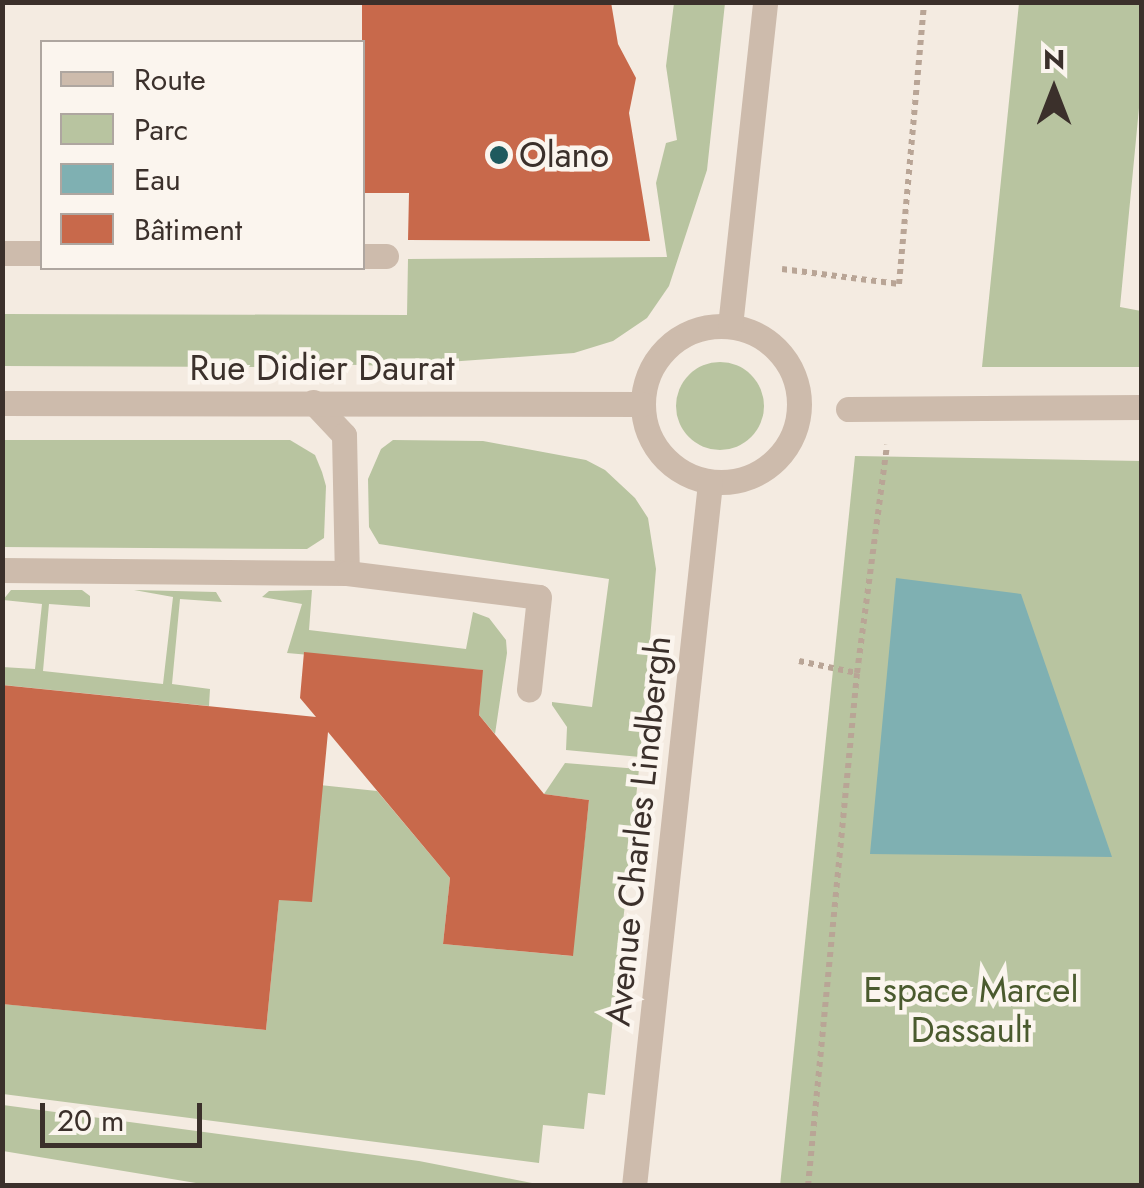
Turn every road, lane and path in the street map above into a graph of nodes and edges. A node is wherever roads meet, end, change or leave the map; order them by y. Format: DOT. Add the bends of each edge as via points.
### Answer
graph roads {
  1 [pos="765,2"];
  2 [pos="924,2"];
  3 [pos="2,253"];
  4 [pos="40,254"];
  5 [pos="782,269"];
  6 [pos="730,326"];
  7 [pos="2,402"];
  8 [pos="314,402"];
  9 [pos="642,404"];
  10 [pos="1142,407"];
  11 [pos="848,410"];
  12 [pos="892,410"];
  13 [pos="710,483"];
  14 [pos="2,570"];
  15 [pos="347,573"];
  16 [pos="799,661"];
  17 [pos="857,673"];
  18 [pos="529,689"];
  19 [pos="634,1186"];
  20 [pos="808,1186"];
  1 -- 6 [label="street"];
  2 -- 5 [label="path" via="899,284"];
  3 -- 4 [label="street"];
  6 -- 9 [label="street" via="688,333 669,345 654,362"];
  6 -- 13 [label="street" via="775,346 799,390 800,415 786,448 759,474"];
  7 -- 8 [label="street, Rue Didier Daurat"];
  8 -- 9 [label="street, Rue Didier Daurat"];
  8 -- 15 [label="street" via="344,434"];
  9 -- 13 [label="street" via="647,432 662,456"];
  10 -- 12 [label="street"];
  11 -- 12 [label="street"];
  12 -- 17 [label="path"];
  13 -- 19 [label="street, Avenue Charles Lindbergh"];
  14 -- 15 [label="street"];
  15 -- 18 [label="street" via="539,597"];
  16 -- 17 [label="path"];
  17 -- 20 [label="path"];
}
